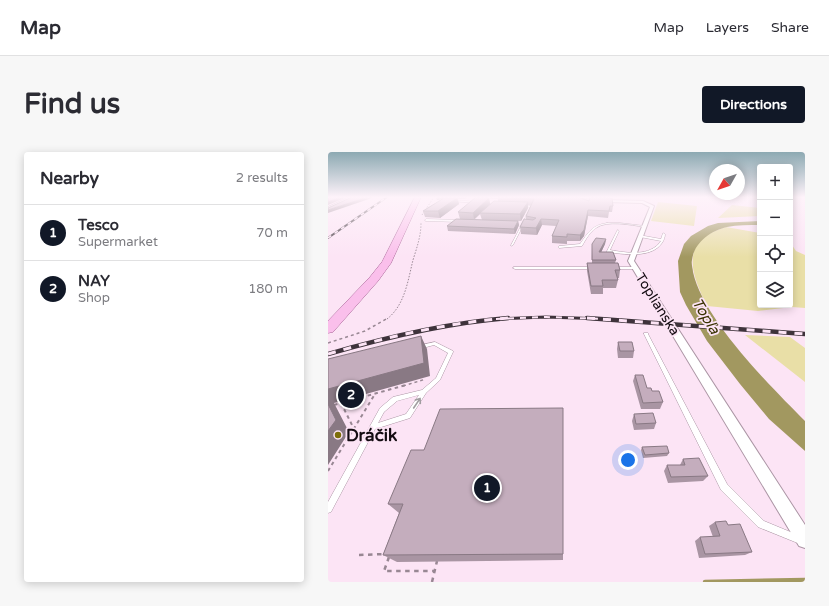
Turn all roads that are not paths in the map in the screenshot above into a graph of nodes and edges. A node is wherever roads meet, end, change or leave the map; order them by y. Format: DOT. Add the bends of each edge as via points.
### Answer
graph roads {
  1 [pos="408,217"];
  2 [pos="458,217"];
  3 [pos="526,217"];
  4 [pos="648,217"];
  5 [pos="426,220"];
  6 [pos="454,221"];
  7 [pos="462,221"];
  8 [pos="515,223"];
  9 [pos="523,224"];
  10 [pos="529,224"];
  11 [pos="644,226"];
  12 [pos="618,231"];
  13 [pos="664,234"];
  14 [pos="640,236"];
  15 [pos="662,240"];
  16 [pos="512,245"];
  17 [pos="559,248"];
  18 [pos="634,253"];
  19 [pos="515,268"];
  20 [pos="598,268"];
  21 [pos="606,268"];
  22 [pos="636,268"];
  23 [pos="332,326"];
  24 [pos="646,334"];
  25 [pos="412,349"];
  26 [pos="424,392"];
  27 [pos="373,427"];
  28 [pos="328,509"];
  29 [pos="805,541"];
  1 -- 23 [label="main road" via="386,263"];
  2 -- 6 [label="lane"];
  3 -- 9 [label="lane"];
  4 -- 11 [label="street, Toplianska"];
  5 -- 6 [label="lane"];
  6 -- 7 [label="lane"];
  8 -- 9 [label="lane"];
  9 -- 10 [label="lane"];
  9 -- 16 [label="lane"];
  11 -- 14 [label="street, Toplianska"];
  11 -- 17 [label="lane" via="599,224 581,245"];
  12 -- 18 [label="lane" via="608,251"];
  13 -- 15 [label="lane"];
  14 -- 15 [label="lane"];
  14 -- 18 [label="street, Toplianska"];
  15 -- 18 [label="lane" via="661,244 649,252"];
  18 -- 22 [label="street, Toplianska" via="631,261"];
  19 -- 20 [label="lane"];
  21 -- 22 [label="lane"];
  22 -- 29 [label="street, Toplianska"];
  24 -- 29 [label="lane" via="724,487 761,524"];
  25 -- 26 [label="lane" via="435,343 451,352 438,379"];
  27 -- 26 [label="lane, one-way" via="408,416"];
  26 -- 27 [label="lane" via="394,399 382,410"];
  27 -- 28 [label="lane"];
}
